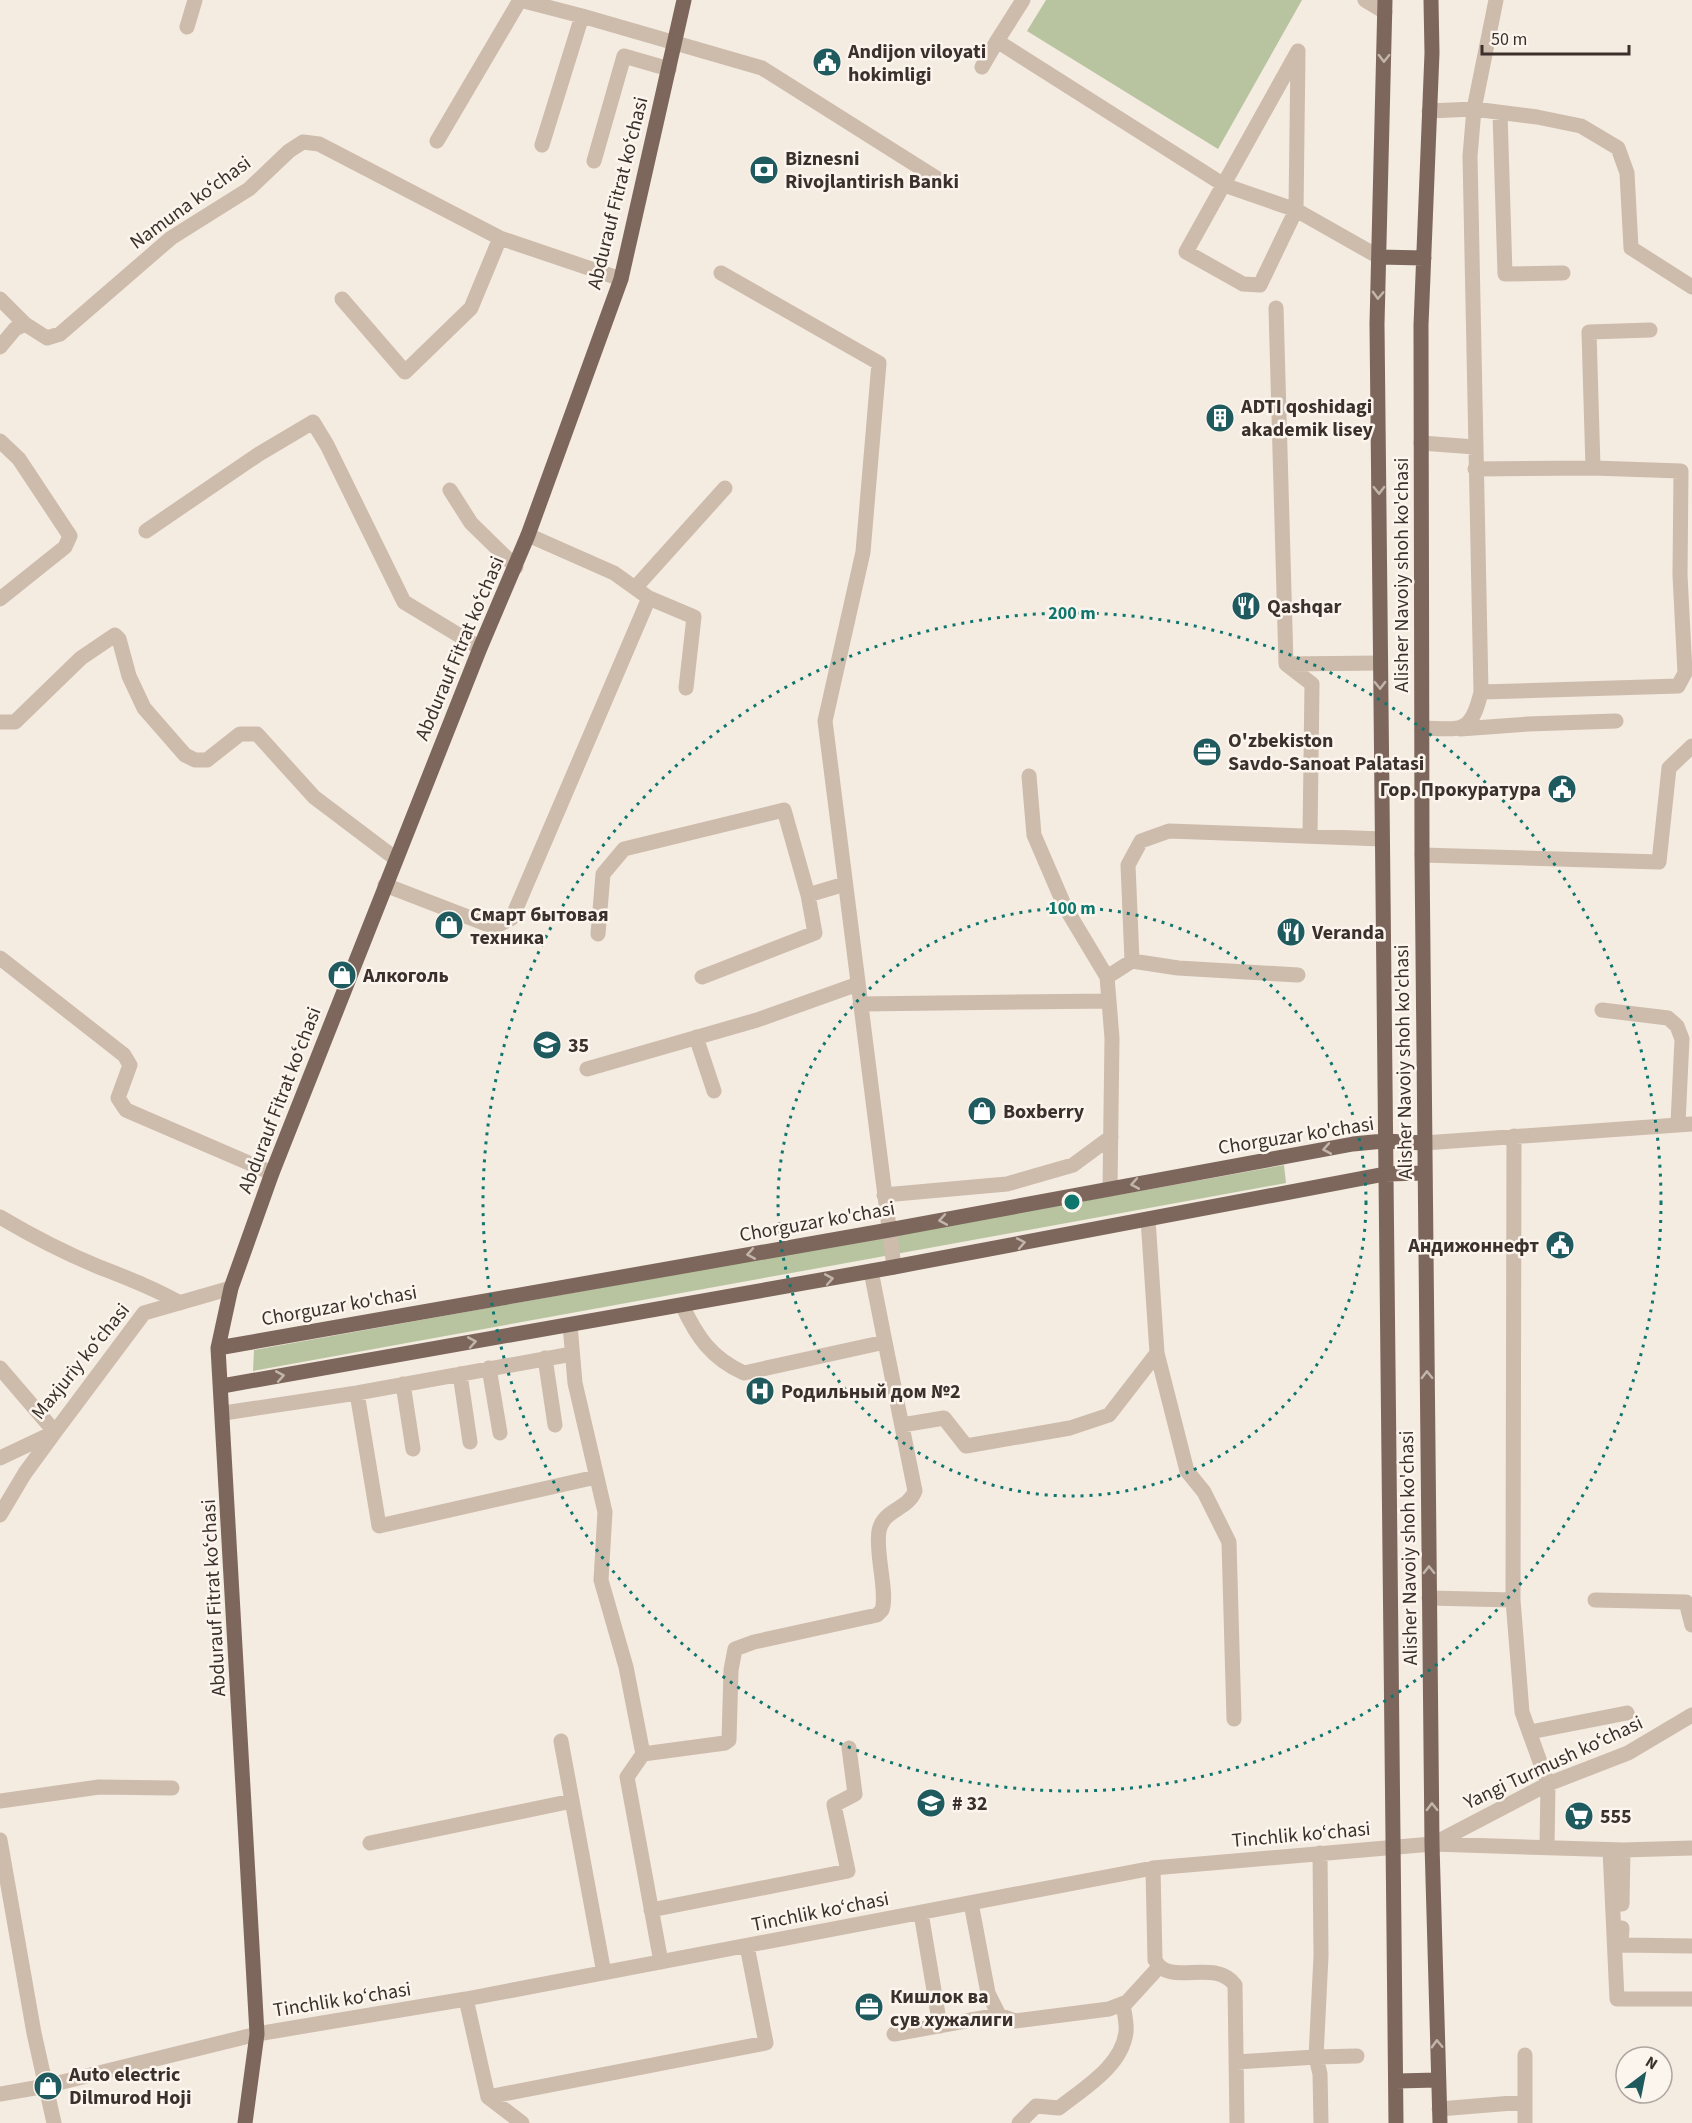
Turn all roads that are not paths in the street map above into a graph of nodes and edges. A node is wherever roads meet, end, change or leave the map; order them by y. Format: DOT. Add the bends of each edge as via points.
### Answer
graph roads {
  1 [pos="195,0"];
  2 [pos="684,0"];
  3 [pos="1023,0"];
  4 [pos="1365,0"];
  5 [pos="1431,0"];
  6 [pos="1496,0"];
  7 [pos="1385,6"];
  8 [pos="582,16"];
  9 [pos="188,27"];
  10 [pos="997,41"];
  11 [pos="675,42"];
  12 [pos="982,67"];
  13 [pos="669,69"];
  14 [pos="1474,109"];
  15 [pos="1429,111"];
  16 [pos="1500,113"];
  17 [pos="437,141"];
  18 [pos="542,145"];
  19 [pos="594,161"];
  20 [pos="938,179"];
  21 [pos="1224,185"];
  22 [pos="1296,210"];
  23 [pos="500,238"];
  24 [pos="1379,257"];
  25 [pos="1424,258"];
  26 [pos="721,273"];
  27 [pos="1563,273"];
  28 [pos="621,279"];
  29 [pos="1692,287"];
  30 [pos="342,298"];
  31 [pos="0,299"];
  32 [pos="1276,308"];
  33 [pos="26,324"];
  34 [pos="1650,330"];
  35 [pos="0,347"];
  36 [pos="0,441"];
  37 [pos="1422,443"];
  38 [pos="1474,447"];
  39 [pos="1593,468"];
  40 [pos="1475,469"];
  41 [pos="725,488"];
  42 [pos="450,490"];
  43 [pos="146,531"];
  44 [pos="528,535"];
  45 [pos="516,567"];
  46 [pos="635,588"];
  47 [pos="649,598"];
  48 [pos="0,599"];
  49 [pos="480,648"];
  50 [pos="1286,663"];
  51 [pos="1380,663"];
  52 [pos="686,688"];
  53 [pos="1481,692"];
  54 [pos="0,722"];
  55 [pos="1616,722"];
  56 [pos="1422,728"];
  57 [pos="1460,729"];
  58 [pos="1692,746"];
  59 [pos="1029,776"];
  60 [pos="1310,836"];
  61 [pos="1382,839"];
  62 [pos="1422,855"];
  63 [pos="396,859"];
  64 [pos="845,884"];
  65 [pos="386,885"];
  66 [pos="808,895"];
  67 [pos="598,934"];
  68 [pos="0,958"];
  69 [pos="1132,961"];
  70 [pos="1298,975"];
  71 [pos="702,977"];
  72 [pos="1107,977"];
  73 [pos="858,984"];
  74 [pos="1109,1001"];
  75 [pos="860,1004"];
  76 [pos="1602,1010"];
  77 [pos="696,1037"];
  78 [pos="587,1069"];
  79 [pos="714,1091"];
  80 [pos="1685,1123"];
  81 [pos="1514,1136"];
  82 [pos="1111,1137"];
  83 [pos="1384,1141"];
  84 [pos="1424,1143"];
  85 [pos="272,1173"];
  86 [pos="1425,1173"];
  87 [pos="1385,1174"];
  88 [pos="1110,1189"];
  89 [pos="884,1195"];
  90 [pos="0,1217"];
  91 [pos="1148,1219"];
  92 [pos="889,1230"];
  93 [pos="894,1267"];
  94 [pos="871,1271"];
  95 [pos="231,1288"];
  96 [pos="180,1302"];
  97 [pos="682,1305"];
  98 [pos="570,1325"];
  99 [pos="885,1342"];
  100 [pos="218,1348"];
  101 [pos="1157,1353"];
  102 [pos="573,1354"];
  103 [pos="545,1358"];
  104 [pos="0,1368"];
  105 [pos="489,1368"];
  106 [pos="460,1374"];
  107 [pos="403,1384"];
  108 [pos="222,1386"];
  109 [pos="357,1393"];
  110 [pos="224,1413"];
  111 [pos="555,1425"];
  112 [pos="902,1425"];
  113 [pos="55,1432"];
  114 [pos="500,1433"];
  115 [pos="470,1442"];
  116 [pos="413,1449"];
  117 [pos="0,1458"];
  118 [pos="596,1477"];
  119 [pos="0,1515"];
  120 [pos="1429,1598"];
  121 [pos="1513,1600"];
  122 [pos="1595,1600"];
  123 [pos="1692,1625"];
  124 [pos="1627,1713"];
  125 [pos="1692,1715"];
  126 [pos="1234,1719"];
  127 [pos="1530,1732"];
  128 [pos="561,1742"];
  129 [pos="849,1748"];
  130 [pos="643,1754"];
  131 [pos="1548,1784"];
  132 [pos="172,1788"];
  133 [pos="0,1801"];
  134 [pos="572,1801"];
  135 [pos="0,1840"];
  136 [pos="370,1843"];
  137 [pos="1432,1845"];
  138 [pos="1547,1846"];
  139 [pos="1393,1847"];
  140 [pos="1692,1848"];
  141 [pos="1616,1850"];
  142 [pos="1320,1853"];
  143 [pos="1153,1869"];
  144 [pos="971,1903"];
  145 [pos="651,1910"];
  146 [pos="921,1913"];
  147 [pos="747,1946"];
  148 [pos="1692,1946"];
  149 [pos="661,1962"];
  150 [pos="1158,1968"];
  151 [pos="604,1973"];
  152 [pos="466,1999"];
  153 [pos="1692,1999"];
  154 [pos="1123,2004"];
  155 [pos="999,2015"];
  156 [pos="940,2026"];
  157 [pos="257,2034"];
  158 [pos="894,2034"];
  159 [pos="1525,2055"];
  160 [pos="1357,2056"];
  161 [pos="1316,2057"];
  162 [pos="1236,2062"];
  163 [pos="1438,2080"];
  164 [pos="1396,2081"];
  165 [pos="45,2086"];
  166 [pos="0,2094"];
  167 [pos="488,2097"];
  168 [pos="1525,2102"];
  169 [pos="1439,2116"];
  170 [pos="54,2123"];
  171 [pos="245,2123"];
  172 [pos="522,2123"];
  173 [pos="1018,2123"];
  174 [pos="1237,2123"];
  175 [pos="1321,2123"];
  176 [pos="1396,2123"];
  177 [pos="1525,2123"];
  1 -- 9 [label="street"];
  2 -- 11 [label="main road, Abdurauf Fitrat koʻchasi"];
  3 -- 10 [label="street"];
  4 -- 7 [label="street"];
  5 -- 15 [label="main road, Alisher Navoiy shoh ko'chasi"];
  6 -- 14 [label="street"];
  7 -- 24 [label="main road, Alisher Navoiy shoh ko'chasi, one-way"];
  8 -- 11 [label="street"];
  8 -- 17 [label="street" via="520,0"];
  8 -- 18 [label="street"];
  10 -- 12 [label="street"];
  10 -- 21 [label="street"];
  11 -- 13 [label="main road, Abdurauf Fitrat koʻchasi"];
  11 -- 20 [label="street" via="762,68"];
  13 -- 19 [label="street" via="624,56"];
  13 -- 28 [label="main road, Abdurauf Fitrat koʻchasi"];
  14 -- 15 [label="street"];
  14 -- 16 [label="street"];
  14 -- 38 [label="street" via="1470,156"];
  15 -- 25 [label="main road, Alisher Navoiy shoh ko'chasi"];
  16 -- 27 [label="street" via="1505,274"];
  16 -- 29 [label="street" via="1581,126 1618,148 1627,173 1631,248"];
  21 -- 22 [label="street"];
  21 -- 22 [label="street" via="1186,252 1243,284 1260,285"];
  21 -- 22 [label="street" via="1298,51"];
  22 -- 24 [label="street"];
  23 -- 28 [label="street, Namuna koʻchasi"];
  23 -- 30 [label="street" via="471,309 405,372"];
  23 -- 33 [label="street, Namuna koʻchasi" via="319,144 303,142 249,189 171,238 60,334 47,338"];
  24 -- 25 [label="main road"];
  24 -- 51 [label="main road, Alisher Navoiy shoh ko'chasi, one-way"];
  25 -- 37 [label="main road, Alisher Navoiy shoh ko'chasi"];
  26 -- 64 [label="street" via="879,363 863,552 825,722"];
  28 -- 44 [label="main road, Abdurauf Fitrat koʻchasi"];
  31 -- 33 [label="street"];
  32 -- 50 [label="street"];
  33 -- 35 [label="street" via="15,329"];
  34 -- 39 [label="street" via="1589,332"];
  36 -- 48 [label="street" via="19,459 70,536 65,547"];
  37 -- 38 [label="street"];
  37 -- 56 [label="main road, Alisher Navoiy shoh ko'chasi"];
  38 -- 40 [label="street"];
  39 -- 40 [label="street"];
  39 -- 53 [label="street" via="1681,471 1680,575 1685,673 1678,686"];
  40 -- 53 [label="street"];
  41 -- 46 [label="street"];
  42 -- 45 [label="street" via="471,523"];
  43 -- 49 [label="street" via="313,422 404,602"];
  44 -- 45 [label="main road, Abdurauf Fitrat koʻchasi"];
  44 -- 46 [label="street" via="614,573"];
  45 -- 49 [label="main road, Abdurauf Fitrat koʻchasi"];
  46 -- 47 [label="street"];
  47 -- 52 [label="street" via="694,617"];
  47 -- 65 [label="street" via="512,918 494,927"];
  49 -- 63 [label="main road, Abdurauf Fitrat koʻchasi"];
  50 -- 51 [label="street"];
  50 -- 60 [label="street" via="1312,684"];
  51 -- 61 [label="main road, Alisher Navoiy shoh ko'chasi, one-way"];
  53 -- 57 [label="street" via="1470,724"];
  54 -- 63 [label="street" via="15,723 81,658 115,635 144,708 185,755 207,760 240,734 257,734 314,797"];
  55 -- 57 [label="street"];
  56 -- 57 [label="street"];
  56 -- 62 [label="main road, Alisher Navoiy shoh ko'chasi"];
  58 -- 62 [label="street" via="1669,768 1659,862"];
  59 -- 72 [label="street" via="1034,835 1065,907"];
  60 -- 61 [label="street"];
  60 -- 69 [label="street" via="1169,831 1141,841 1128,865"];
  61 -- 83 [label="main road, Alisher Navoiy shoh ko'chasi"];
  62 -- 84 [label="main road, Alisher Navoiy shoh ko'chasi"];
  63 -- 65 [label="main road, Abdurauf Fitrat koʻchasi"];
  64 -- 66 [label="street"];
  64 -- 73 [label="street"];
  65 -- 85 [label="main road, Abdurauf Fitrat koʻchasi"];
  66 -- 67 [label="street" via="784,810 624,849 603,874"];
  66 -- 71 [label="street" via="815,933"];
  68 -- 85 [label="street" via="124,1055 130,1065 118,1098 126,1110"];
  69 -- 70 [label="street" via="1178,968"];
  69 -- 72 [label="street"];
  72 -- 74 [label="street"];
  73 -- 75 [label="street"];
  73 -- 77 [label="street"];
  74 -- 75 [label="street"];
  74 -- 82 [label="street"];
  75 -- 89 [label="street"];
  76 -- 80 [label="street" via="1668,1018 1677,1026 1682,1039"];
  77 -- 78 [label="street"];
  77 -- 79 [label="street"];
  80 -- 81 [label="street"];
  81 -- 84 [label="street"];
  81 -- 121 [label="street"];
  82 -- 88 [label="street"];
  82 -- 89 [label="street" via="1073,1165 1007,1184"];
  83 -- 84 [label="main road, Chorguzar ko'chasi"];
  83 -- 87 [label="main road, Alisher Navoiy shoh ko'chasi"];
  83 -- 88 [label="main road, Chorguzar ko'chasi, one-way"];
  84 -- 86 [label="main road, Alisher Navoiy shoh ko'chasi"];
  85 -- 95 [label="main road, Abdurauf Fitrat koʻchasi"];
  86 -- 87 [label="main road"];
  120 -- 86 [label="main road, Alisher Navoiy shoh ko'chasi, one-way"];
  87 -- 91 [label="main road"];
  87 -- 139 [label="main road, Alisher Navoiy shoh ko'chasi"];
  88 -- 92 [label="main road, Chorguzar ko'chasi, one-way"];
  89 -- 92 [label="street"];
  90 -- 96 [label="street" via="49,1244"];
  93 -- 91 [label="main road, one-way"];
  91 -- 101 [label="street"];
  92 -- 93 [label="street"];
  92 -- 100 [label="main road, Chorguzar ko'chasi, one-way"];
  93 -- 94 [label="main road"];
  97 -- 94 [label="main road, one-way"];
  94 -- 99 [label="street"];
  95 -- 96 [label="street, Maxjuriy koʻchasi"];
  95 -- 100 [label="main road, Abdurauf Fitrat koʻchasi"];
  96 -- 113 [label="street, Maxjuriy koʻchasi" via="144,1313"];
  97 -- 98 [label="main road"];
  97 -- 99 [label="street" via="696,1335 723,1364 744,1373"];
  98 -- 102 [label="street"];
  108 -- 98 [label="main road, one-way"];
  99 -- 112 [label="street"];
  100 -- 108 [label="main road, Abdurauf Fitrat koʻchasi"];
  101 -- 112 [label="street" via="1109,1415 1070,1428 966,1446 944,1418"];
  101 -- 126 [label="street" via="1187,1471 1204,1492 1229,1542"];
  102 -- 103 [label="street"];
  102 -- 118 [label="street" via="575,1383"];
  103 -- 105 [label="street"];
  103 -- 111 [label="street"];
  104 -- 113 [label="street"];
  105 -- 106 [label="street"];
  105 -- 114 [label="street"];
  106 -- 107 [label="street"];
  106 -- 115 [label="street"];
  107 -- 109 [label="street"];
  107 -- 116 [label="street"];
  108 -- 110 [label="main road, Abdurauf Fitrat koʻchasi"];
  109 -- 110 [label="street"];
  109 -- 118 [label="street" via="379,1526"];
  110 -- 157 [label="main road, Abdurauf Fitrat koʻchasi"];
  112 -- 130 [label="street" via="915,1491 909,1501 884,1518 879,1532 882,1610 877,1615 735,1649 729,1740"];
  113 -- 117 [label="street, Maxjuriy koʻchasi"];
  113 -- 119 [label="street"];
  118 -- 130 [label="street" via="604,1512 601,1580 626,1667"];
  120 -- 121 [label="street"];
  137 -- 120 [label="main road, Alisher Navoiy shoh ko'chasi, one-way"];
  121 -- 127 [label="street" via="1522,1712"];
  122 -- 123 [label="street" via="1686,1602"];
  124 -- 127 [label="street"];
  125 -- 131 [label="street, Yangi Turmush koʻchasi" via="1628,1753"];
  127 -- 131 [label="street"];
  128 -- 134 [label="street"];
  129 -- 145 [label="street" via="855,1794 834,1805 848,1871"];
  130 -- 145 [label="street" via="627,1777"];
  131 -- 137 [label="street, Yangi Turmush koʻchasi"];
  131 -- 138 [label="street"];
  132 -- 133 [label="street" via="99,1788"];
  134 -- 136 [label="street"];
  134 -- 151 [label="street"];
  135 -- 165 [label="street"];
  137 -- 138 [label="street, Tinchlik kо‘chasi"];
  137 -- 139 [label="street, Tinchlik kо‘chasi"];
  163 -- 137 [label="main road, Alisher Navoiy shoh ko'chasi, one-way"];
  138 -- 141 [label="street, Tinchlik kо‘chasi"];
  139 -- 142 [label="street, Tinchlik kо‘chasi"];
  139 -- 164 [label="main road, Alisher Navoiy shoh ko'chasi"];
  140 -- 141 [label="street, Tinchlik kо‘chasi"];
  141 -- 148 [label="street" via="1621,1945"];
  141 -- 153 [label="street" via="1617,1999"];
  142 -- 143 [label="street, Tinchlik kо‘chasi"];
  142 -- 161 [label="street" via="1321,1956"];
  143 -- 144 [label="street, Tinchlik kо‘chasi"];
  143 -- 150 [label="street"];
  144 -- 146 [label="street, Tinchlik kо‘chasi"];
  144 -- 155 [label="street" via="988,1994"];
  145 -- 149 [label="street"];
  146 -- 147 [label="street, Tinchlik kо‘chasi"];
  146 -- 156 [label="street"];
  147 -- 149 [label="street, Tinchlik kо‘chasi"];
  147 -- 167 [label="street" via="766,2043"];
  149 -- 151 [label="street, Tinchlik kо‘chasi"];
  150 -- 154 [label="street"];
  150 -- 162 [label="street" via="1166,1972 1216,1972 1228,1976 1235,1986"];
  151 -- 152 [label="street, Tinchlik kо‘chasi"];
  152 -- 157 [label="street, Tinchlik kо‘chasi"];
  152 -- 167 [label="street"];
  154 -- 155 [label="street" via="1015,2021"];
  154 -- 173 [label="street" via="1126,2031 1119,2054 1109,2067 1059,2108 1036,2106"];
  155 -- 156 [label="street"];
  156 -- 158 [label="street"];
  157 -- 165 [label="street, Tinchlik kо‘chasi"];
  157 -- 171 [label="main road, Abdurauf Fitrat koʻchasi"];
  159 -- 168 [label="street"];
  160 -- 161 [label="street"];
  161 -- 162 [label="street"];
  161 -- 175 [label="street"];
  162 -- 174 [label="street"];
  163 -- 164 [label="main road"];
  163 -- 169 [label="main road, Alisher Navoiy shoh ko'chasi"];
  164 -- 176 [label="main road, Alisher Navoiy shoh ko'chasi"];
  165 -- 166 [label="street, Tinchlik kо‘chasi"];
  165 -- 170 [label="street"];
  167 -- 172 [label="street"];
  168 -- 169 [label="street"];
  168 -- 177 [label="street"];
}
